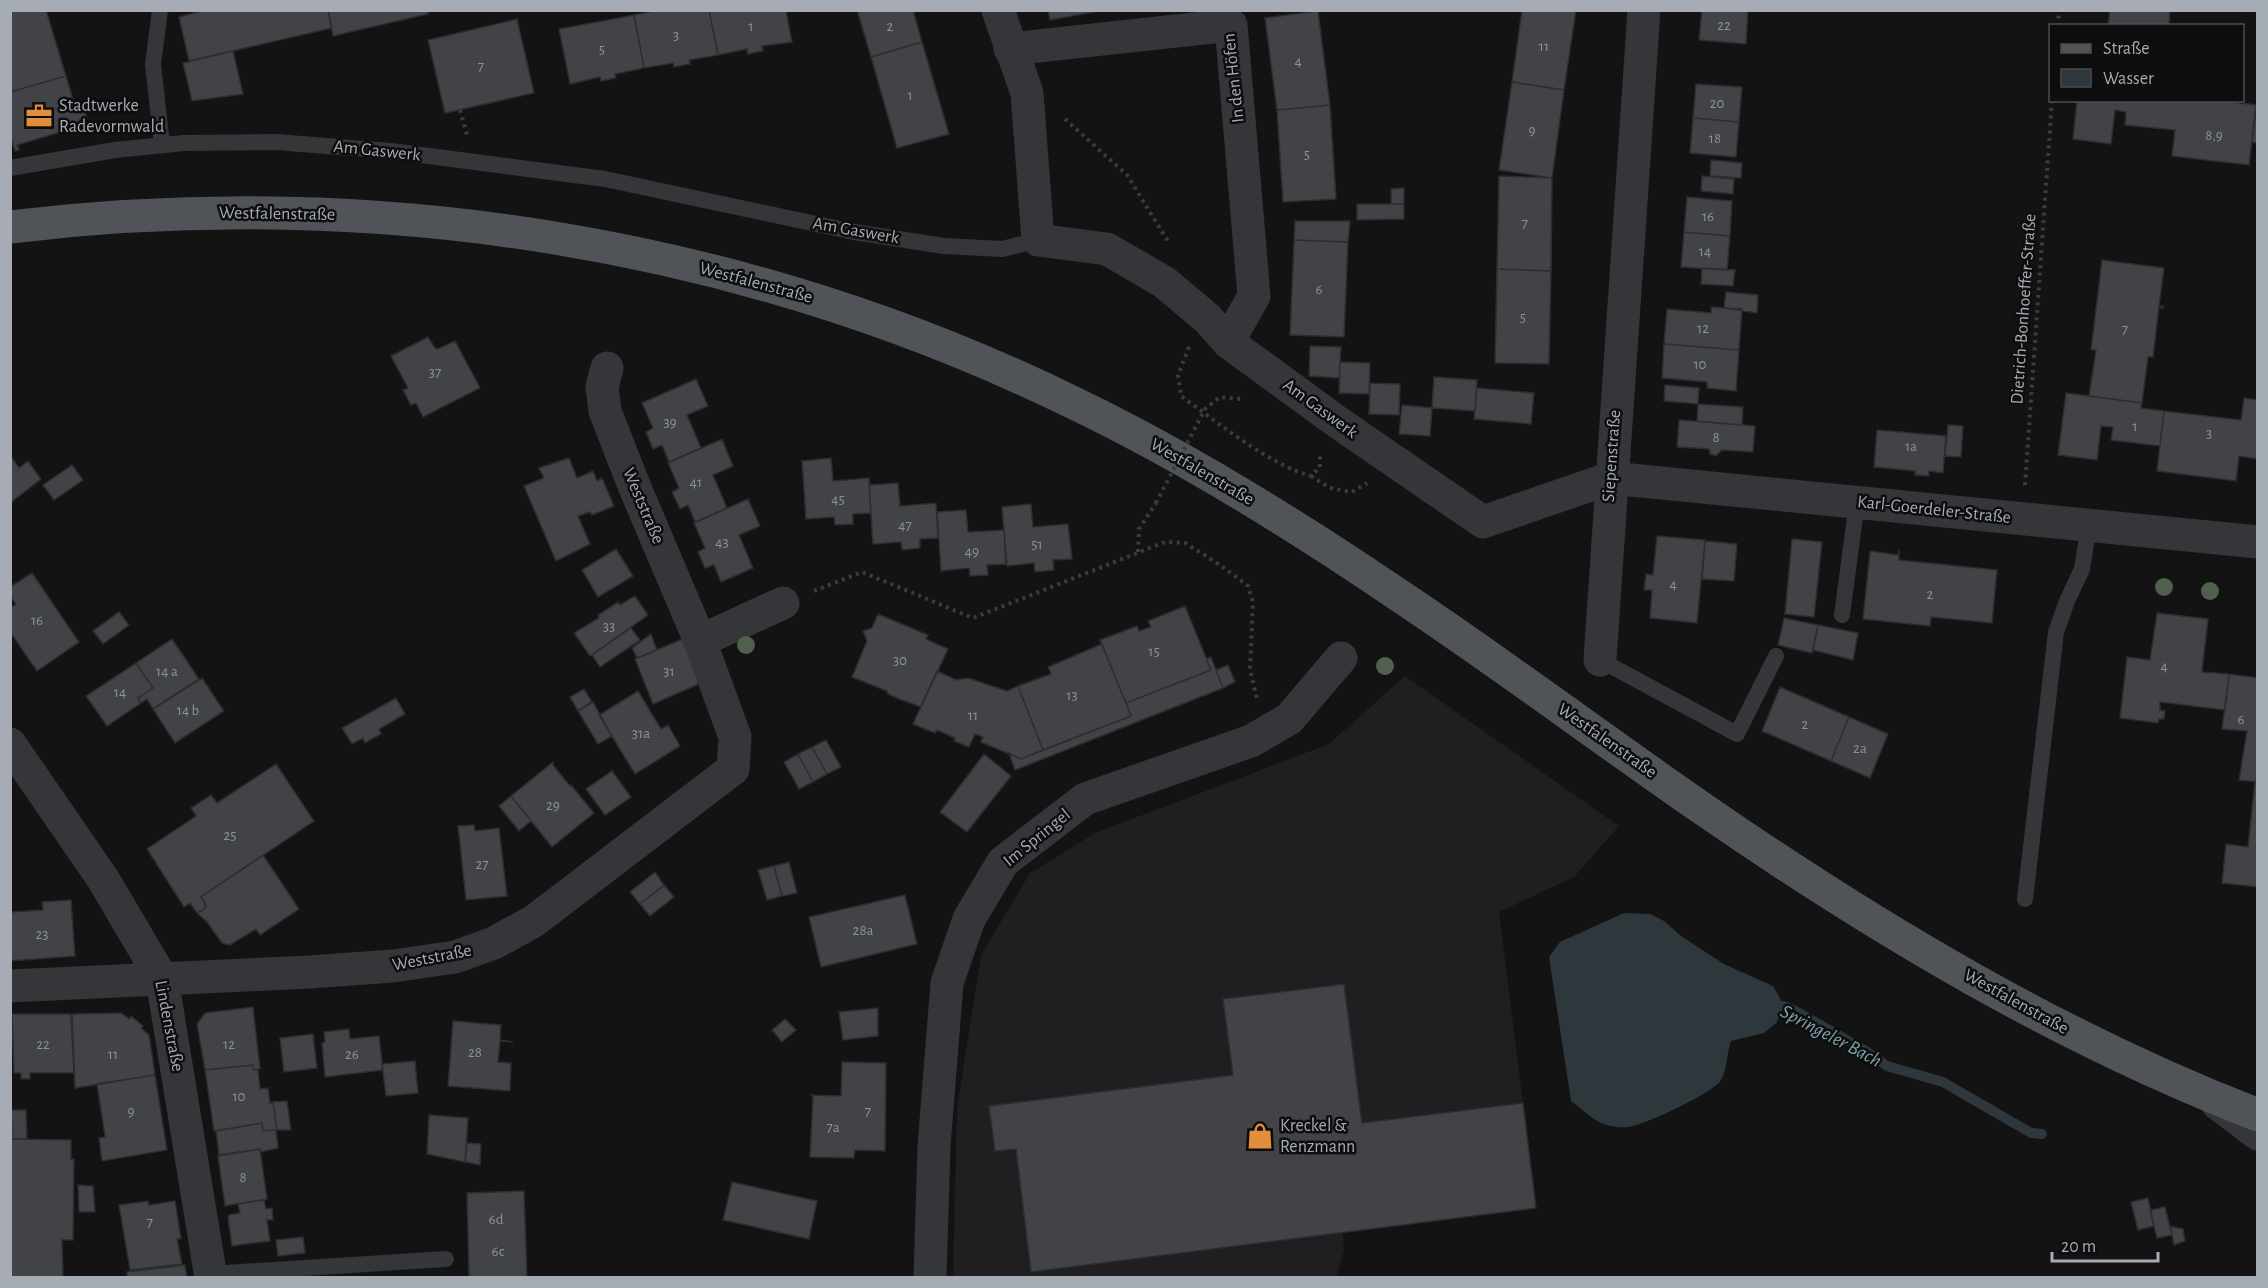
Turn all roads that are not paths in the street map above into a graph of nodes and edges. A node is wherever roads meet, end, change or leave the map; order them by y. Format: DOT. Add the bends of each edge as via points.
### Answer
graph roads {
  1 [pos="160,10"];
  2 [pos="998,10"];
  3 [pos="1644,10"];
  4 [pos="1010,49"];
  5 [pos="162,145"];
  6 [pos="10,168"];
  7 [pos="10,227"];
  8 [pos="1038,240"];
  9 [pos="1218,330"];
  10 [pos="607,368"];
  11 [pos="1611,478"];
  12 [pos="1857,502"];
  13 [pos="2089,525"];
  14 [pos="2258,542"];
  15 [pos="783,603"];
  16 [pos="1842,615"];
  17 [pos="700,641"];
  18 [pos="1776,656"];
  19 [pos="1341,658"];
  20 [pos="1600,660"];
  21 [pos="10,744"];
  22 [pos="2025,899"];
  23 [pos="162,979"];
  24 [pos="10,986"];
  25 [pos="2206,1095"];
  26 [pos="2258,1115"];
  27 [pos="2258,1134"];
  28 [pos="446,1259"];
  29 [pos="210,1276"];
  30 [pos="930,1278"];
  1 -- 5 [label="lane" via="153,64"];
  2 -- 4 [label="street"];
  3 -- 11 [label="street, Siepenstraße"];
  4 -- 8 [label="street" via="1027,93"];
  4 -- 9 [label="street, In den Höfen" via="1231,25 1254,296"];
  5 -- 6 [label="lane, Am Gaswerk"];
  5 -- 8 [label="lane, Am Gaswerk" via="276,142 391,151 605,179 854,232 944,246 1002,249"];
  7 -- 25 [label="main road, Westfalenstraße" via="181,213 264,212 386,217 493,228 621,248 752,280 822,300 912,333 1076,403 1213,477 1401,596 1702,808 1898,936 2070,1033"];
  8 -- 9 [label="street, Am Gaswerk" via="1107,249 1164,282"];
  9 -- 11 [label="street, Am Gaswerk" via="1336,421 1483,522"];
  10 -- 17 [label="street, Weststraße" via="602,387 604,411"];
  11 -- 12 [label="street, Karl-Goerdeler-Straße"];
  11 -- 20 [label="street, Siepenstraße"];
  12 -- 13 [label="street, Karl-Goerdeler-Straße"];
  12 -- 16 [label="lane"];
  13 -- 14 [label="street, Karl-Goerdeler-Straße"];
  13 -- 22 [label="lane" via="2082,569 2056,632"];
  15 -- 17 [label="street"];
  17 -- 23 [label="street, Weststraße" via="735,737 734,768 534,921 494,944 455,957 393,966"];
  18 -- 20 [label="lane, Siepenstraße" via="1737,734"];
  19 -- 30 [label="street, Im Springel" via="1289,719 1251,741 1085,799 1004,862 969,919 947,983 934,1146"];
  21 -- 23 [label="street, Lindenstraße" via="103,879"];
  23 -- 24 [label="street, Weststraße"];
  23 -- 29 [label="street, Lindenstraße"];
  25 -- 26 [label="main road, Westfalenstraße"];
  25 -- 27 [label="street"];
  28 -- 29 [label="lane"];
}
